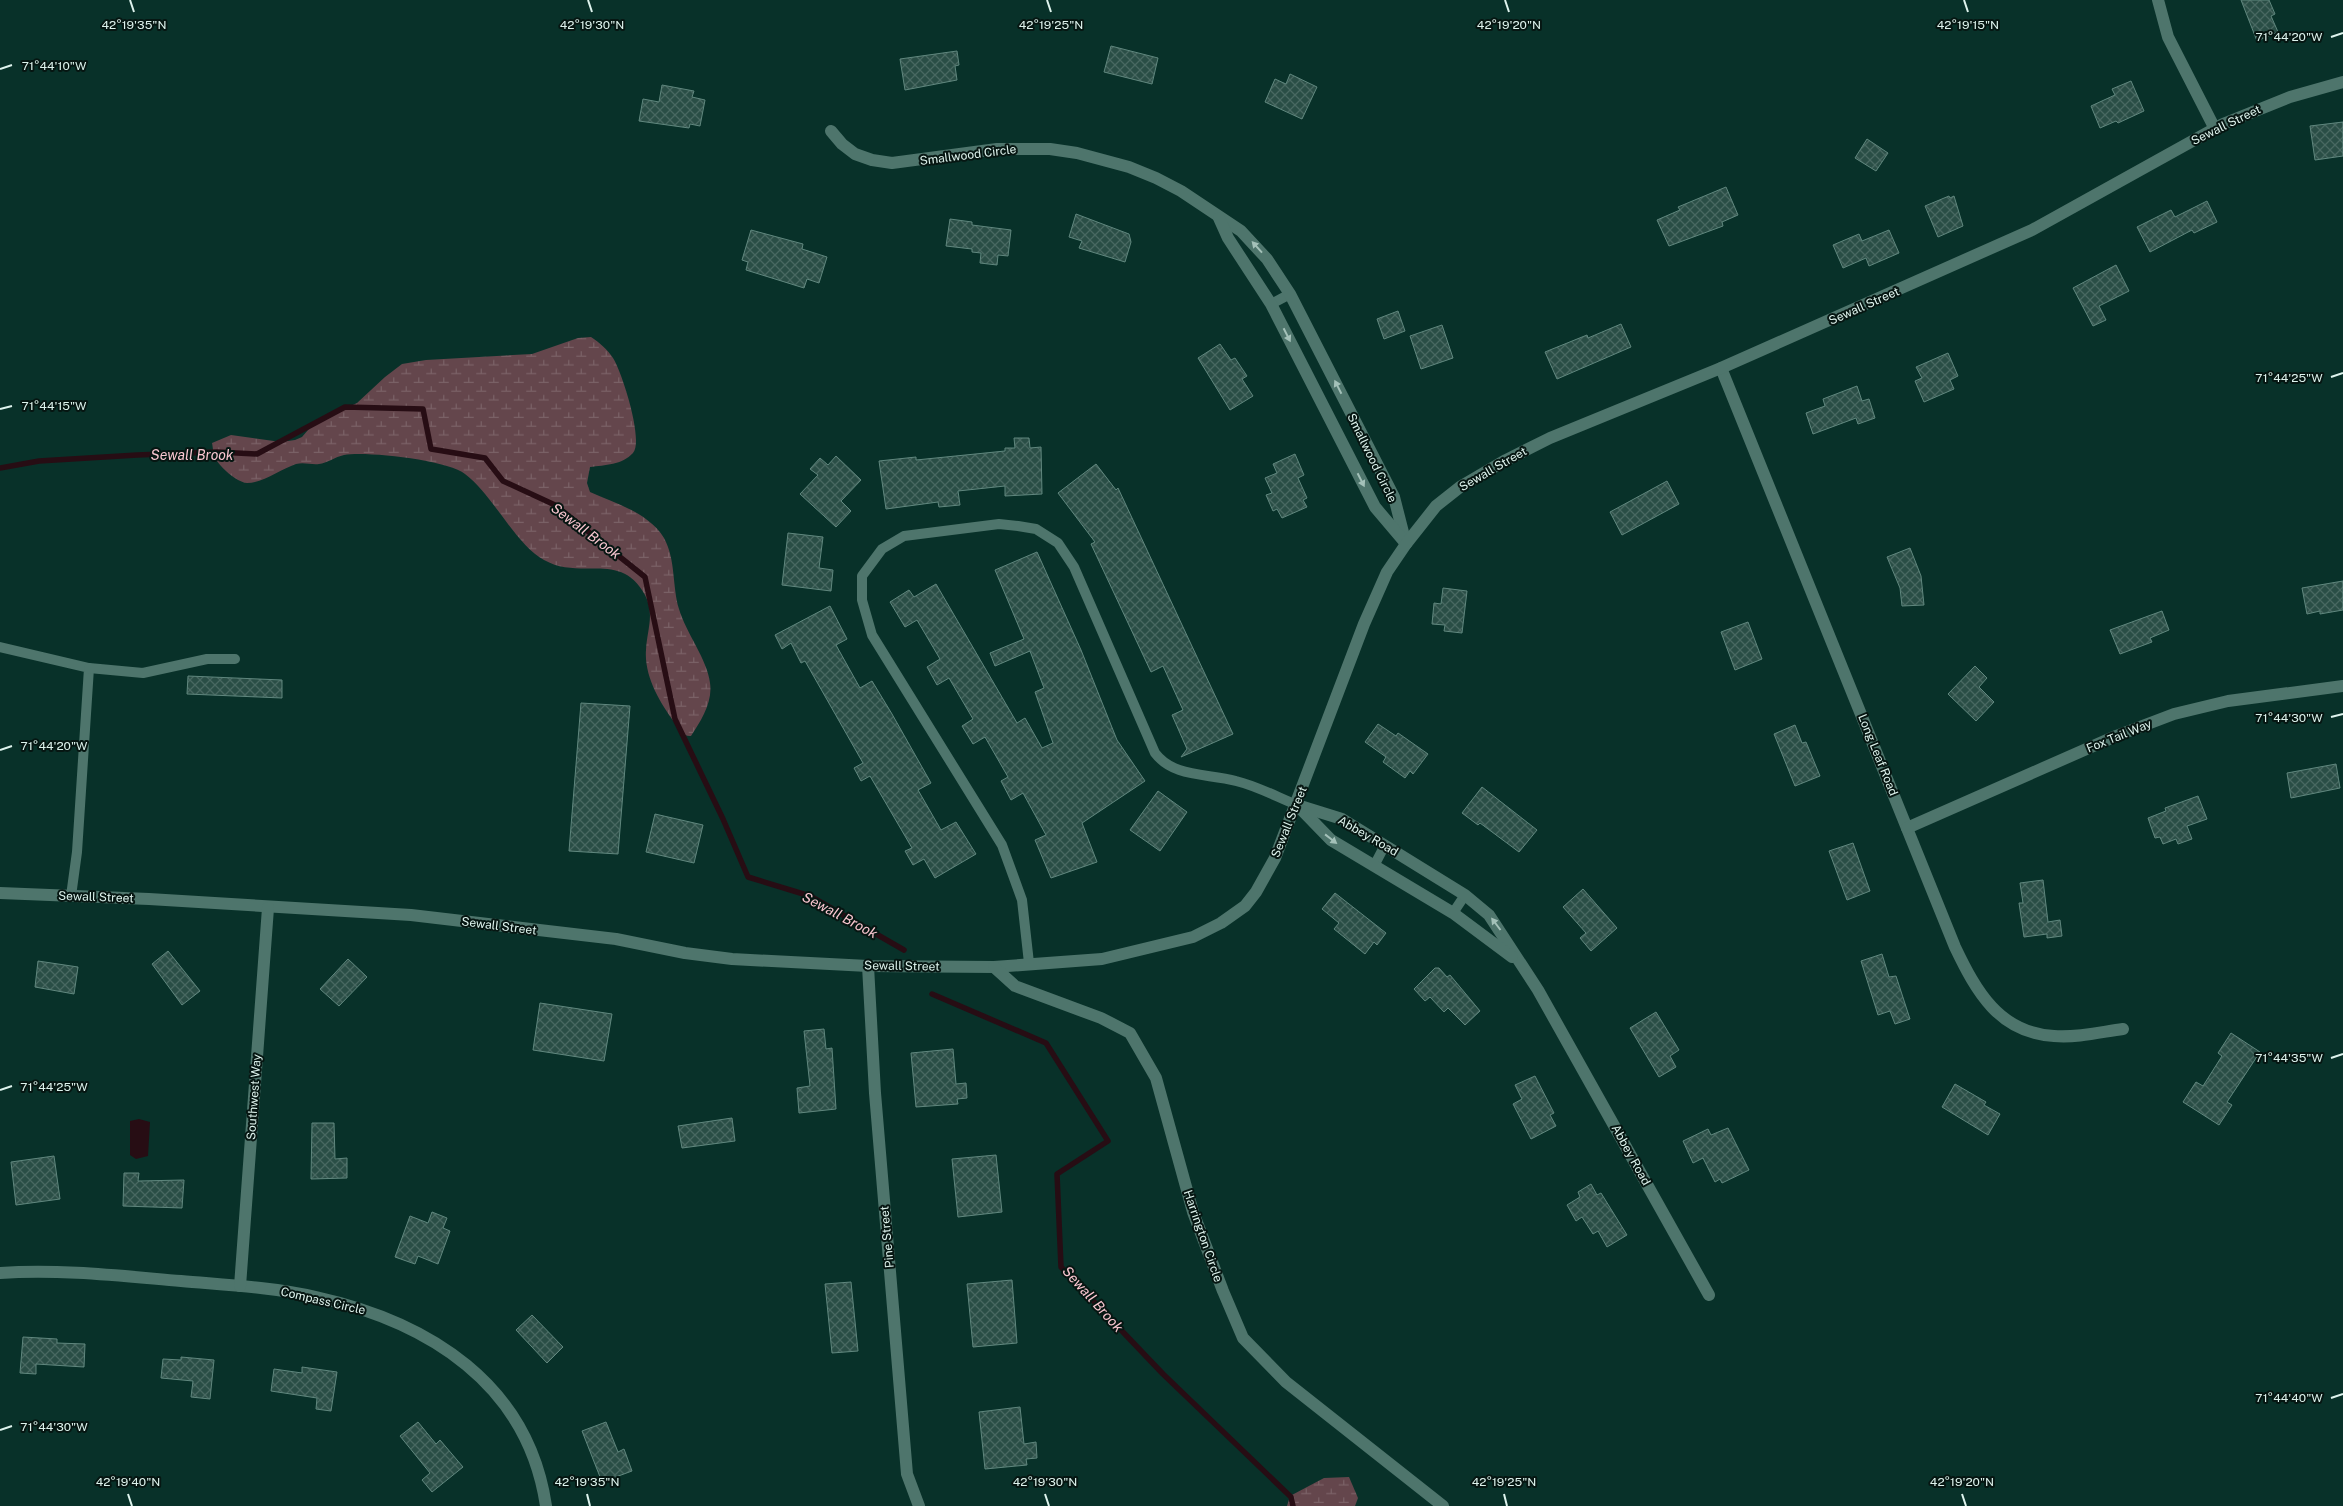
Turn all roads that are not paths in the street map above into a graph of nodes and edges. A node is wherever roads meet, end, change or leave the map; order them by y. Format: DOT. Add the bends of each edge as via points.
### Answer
graph roads {
  1 [pos="2158,0"];
  2 [pos="2343,82"];
  3 [pos="2215,129"];
  4 [pos="830,131"];
  5 [pos="1219,218"];
  6 [pos="1290,294"];
  7 [pos="1271,304"];
  8 [pos="1721,368"];
  9 [pos="1406,544"];
  10 [pos="0,647"];
  11 [pos="235,659"];
  12 [pos="89,668"];
  13 [pos="2343,686"];
  14 [pos="1297,805"];
  15 [pos="1907,828"];
  16 [pos="1385,845"];
  17 [pos="1374,866"];
  18 [pos="0,893"];
  19 [pos="1466,895"];
  20 [pos="71,896"];
  21 [pos="268,908"];
  22 [pos="1453,913"];
  23 [pos="1030,963"];
  24 [pos="1521,965"];
  25 [pos="868,966"];
  26 [pos="994,967"];
  27 [pos="2123,1029"];
  28 [pos="0,1273"];
  29 [pos="240,1286"];
  30 [pos="1710,1295"];
  31 [pos="546,1506"];
  32 [pos="919,1506"];
  33 [pos="1443,1506"];
  1 -- 3 [label="street" via="2168,38"];
  2 -- 3 [label="street, Sewall Street" via="2282,100"];
  3 -- 8 [label="street, Sewall Street" via="2032,230"];
  4 -- 5 [label="street, Smallwood Circle" via="855,154 892,163 996,150 1050,149 1077,153 1130,167 1156,178 1181,190"];
  6 -- 5 [label="street, Smallwood Circle, one-way" via="1278,272 1255,244 1242,231"];
  5 -- 7 [label="street, Smallwood Circle" via="1228,238"];
  6 -- 7 [label="lane"];
  9 -- 6 [label="street, Smallwood Circle, one-way" via="1394,497"];
  7 -- 9 [label="street, Smallwood Circle, one-way" via="1375,507"];
  8 -- 9 [label="street, Sewall Street" via="1550,438 1506,460 1460,487 1442,502"];
  8 -- 15 [label="street, Long Leaf Road"];
  9 -- 14 [label="street, Sewall Street" via="1387,572 1364,624"];
  10 -- 12 [label="lane"];
  11 -- 12 [label="lane" via="198,661 143,673"];
  12 -- 20 [label="lane" via="77,852"];
  13 -- 15 [label="street, Fox Tail Way" via="2228,700 2174,714 2116,736"];
  14 -- 16 [label="street, Abbey Road" via="1342,818"];
  14 -- 17 [label="street, Abbey Road, one-way" via="1331,840"];
  14 -- 23 [label="street, Sewall Street" via="1275,858 1256,892 1245,906 1221,923 1192,937 1104,958"];
  14 -- 23 [label="lane" via="1235,780 1176,770 1161,761 1074,567 1058,543 1036,529 999,524 904,536 882,550 862,576 862,600 872,635 1002,845 1022,900"];
  15 -- 27 [label="street, Long Leaf Road" via="1963,964 1978,991 1995,1011 2018,1027 2056,1037"];
  16 -- 17 [label="lane"];
  16 -- 19 [label="street, Abbey Road"];
  17 -- 22 [label="street, Abbey Road"];
  18 -- 20 [label="street, Sewall Street"];
  19 -- 22 [label="lane"];
  24 -- 19 [label="street, Abbey Road, one-way" via="1494,922"];
  20 -- 21 [label="street, Sewall Street"];
  21 -- 25 [label="street, Sewall Street" via="411,915 616,939 732,959"];
  21 -- 29 [label="street, Southwest Way"];
  22 -- 24 [label="street, Abbey Road"];
  23 -- 26 [label="street, Sewall Street"];
  24 -- 30 [label="street, Abbey Road"];
  25 -- 26 [label="street, Sewall Street"];
  25 -- 32 [label="street, Pine Street" via="875,1094 907,1474"];
  26 -- 33 [label="street, Harrington Circle" via="1014,986 1101,1018 1130,1033 1156,1078 1193,1212 1243,1338 1286,1382"];
  28 -- 29 [label="street, Compass Circle" via="83,1273"];
  29 -- 31 [label="street, Compass Circle" via="348,1304 402,1325 451,1353 481,1378 512,1413 537,1464"];
}
